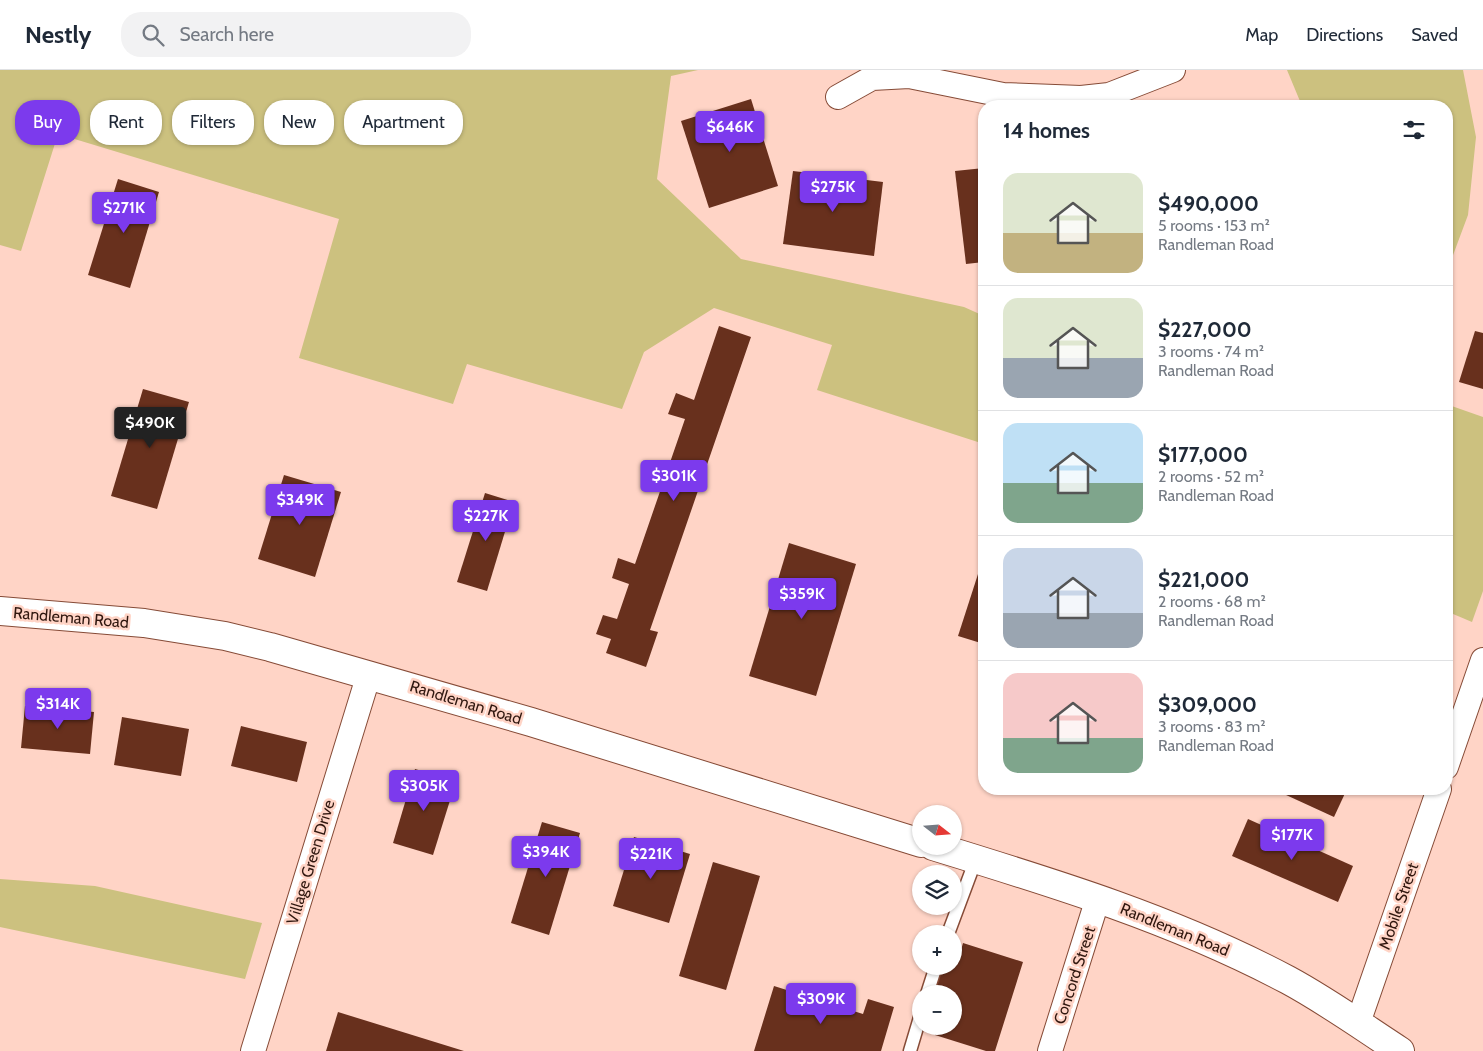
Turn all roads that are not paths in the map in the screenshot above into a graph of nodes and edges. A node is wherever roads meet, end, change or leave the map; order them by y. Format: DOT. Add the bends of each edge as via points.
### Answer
graph roads {
  1 [pos="1173,70"];
  2 [pos="838,96"];
  3 [pos="0,611"];
  4 [pos="1483,660"];
  5 [pos="369,674"];
  6 [pos="1453,747"];
  7 [pos="1437,795"];
  8 [pos="912,840"];
  9 [pos="962,855"];
  10 [pos="976,859"];
  11 [pos="1098,898"];
  12 [pos="951,925"];
  13 [pos="1358,1023"];
  14 [pos="915,1035"];
  15 [pos="253,1051"];
  16 [pos="910,1051"];
  17 [pos="1050,1051"];
  18 [pos="1400,1051"];
  1 -- 2 [label="street" via="1109,95 1081,98 1003,95 909,76 872,78"];
  3 -- 5 [label="main road, Randleman Road" via="172,627 270,647"];
  4 -- 6 [label="street"];
  5 -- 8 [label="main road, Randleman Road"];
  5 -- 15 [label="street, Village Green Drive"];
  7 -- 13 [label="street, Mobile Street"];
  9 -- 10 [label="main road, Randleman Road"];
  10 -- 11 [label="main road, Randleman Road"];
  10 -- 12 [label="lane"];
  11 -- 13 [label="main road, Randleman Road" via="1248,960 1322,999"];
  11 -- 17 [label="street, Concord Street"];
  13 -- 18 [label="main road, Randleman Road"];
  14 -- 16 [label="lane"];
}
